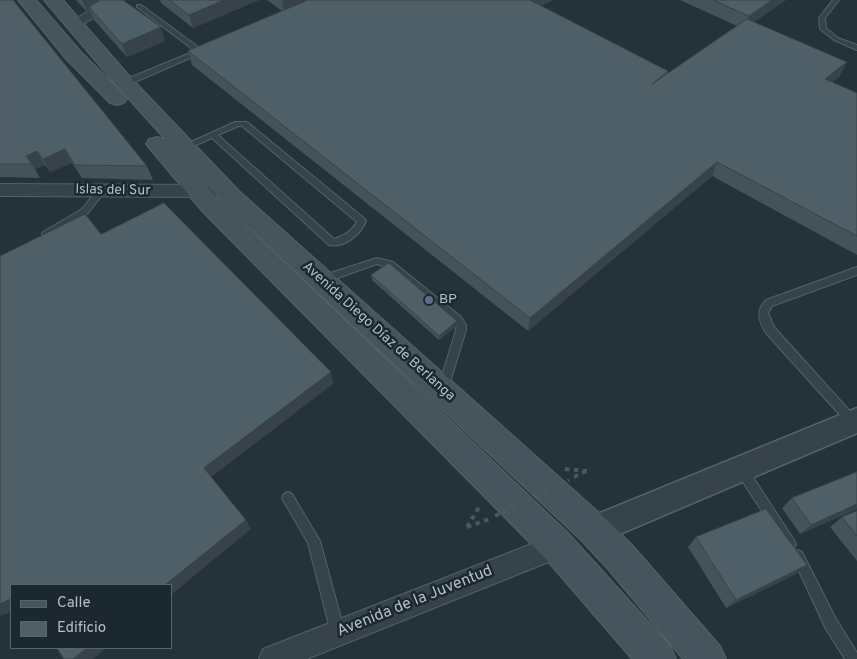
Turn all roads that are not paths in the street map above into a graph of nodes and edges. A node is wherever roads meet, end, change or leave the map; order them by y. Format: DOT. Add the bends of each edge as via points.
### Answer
graph roads {
  1 [pos="118,0"];
  2 [pos="836,0"];
  3 [pos="39,4"];
  4 [pos="139,6"];
  5 [pos="75,23"];
  6 [pos="208,48"];
  7 [pos="857,48"];
  8 [pos="200,52"];
  9 [pos="74,56"];
  10 [pos="125,83"];
  11 [pos="213,135"];
  12 [pos="184,147"];
  13 [pos="0,190"];
  14 [pos="101,191"];
  15 [pos="212,191"];
  16 [pos="34,241"];
  17 [pos="857,271"];
  18 [pos="320,280"];
  19 [pos="443,390"];
  20 [pos="855,421"];
  21 [pos="741,468"];
  22 [pos="288,498"];
  23 [pos="594,530"];
  24 [pos="556,546"];
  25 [pos="338,633"];
  26 [pos="273,659"];
  27 [pos="658,659"];
  28 [pos="707,659"];
  29 [pos="852,659"];
  1 -- 5 [label="street"];
  2 -- 7 [label="lane" via="822,18 823,29"];
  3 -- 5 [label="main road, Avenida Diego Díaz de Berlanga"];
  3 -- 9 [label="main road, Avenida Diego Díaz de Berlanga"];
  4 -- 8 [label="lane"];
  5 -- 10 [label="main road, Avenida Diego Díaz de Berlanga"];
  6 -- 8 [label="lane"];
  8 -- 10 [label="lane"];
  9 -- 10 [label="main road" via="111,83"];
  9 -- 15 [label="main road, Avenida Diego Díaz de Berlanga"];
  10 -- 12 [label="main road, Avenida Diego Díaz de Berlanga"];
  11 -- 11 [label="lane" via="244,124 362,221 358,230 345,240 332,242"];
  11 -- 12 [label="lane"];
  12 -- 15 [label="main road, Avenida Diego Díaz de Berlanga"];
  13 -- 14 [label="street, Islas del Sur"];
  14 -- 15 [label="street, Islas del Sur"];
  14 -- 16 [label="lane" via="85,212"];
  15 -- 18 [label="main road, Avenida Diego Díaz de Berlanga"];
  15 -- 24 [label="main road, Avenida Diego Díaz de Berlanga"];
  17 -- 20 [label="lane" via="769,303 763,313 770,330"];
  18 -- 19 [label="main road, Avenida Diego Díaz de Berlanga"];
  18 -- 19 [label="lane" via="377,262 390,264 458,320 461,330"];
  19 -- 23 [label="main road, Avenida Diego Díaz de Berlanga"];
  20 -- 21 [label="street"];
  21 -- 23 [label="street"];
  21 -- 29 [label="lane" via="786,537"];
  22 -- 25 [label="lane" via="314,541"];
  23 -- 28 [label="main road, Avenida Diego Díaz de Berlanga"];
  24 -- 25 [label="street, Avenida de la Juventud"];
  24 -- 27 [label="main road, Avenida Diego Díaz de Berlanga"];
  25 -- 26 [label="street, Avenida de la Juventud"];
}
